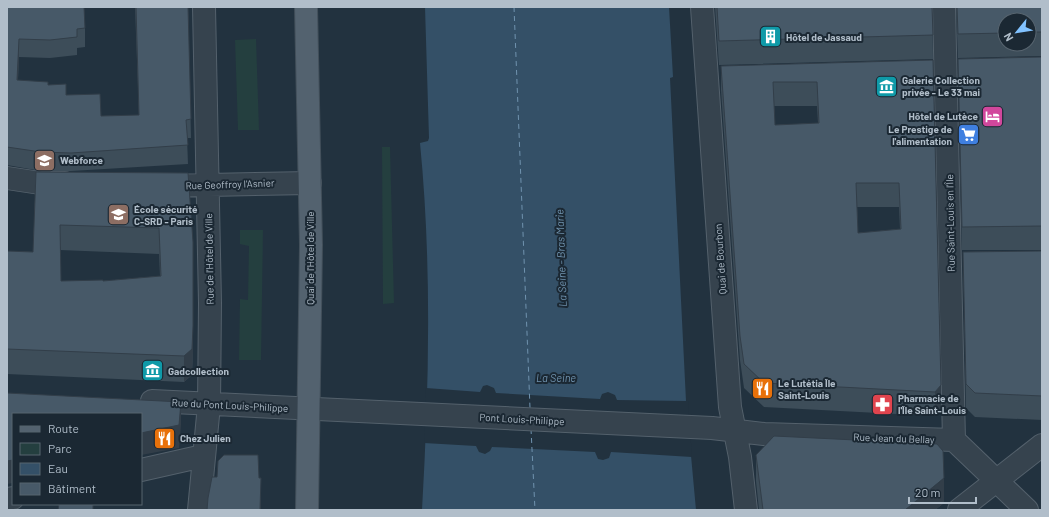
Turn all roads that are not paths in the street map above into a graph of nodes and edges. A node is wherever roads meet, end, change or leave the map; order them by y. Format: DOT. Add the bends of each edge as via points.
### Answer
graph roads {
  1 [pos="204,7"];
  2 [pos="306,7"];
  3 [pos="702,7"];
  4 [pos="944,7"];
  5 [pos="7,178"];
  6 [pos="310,182"];
  7 [pos="87,184"];
  8 [pos="141,185"];
  9 [pos="209,185"];
  10 [pos="132,400"];
  11 [pos="209,405"];
  12 [pos="309,409"];
  13 [pos="735,431"];
  14 [pos="954,440"];
  15 [pos="1035,450"];
  16 [pos="203,456"];
  17 [pos="142,470"];
  18 [pos="1003,487"];
  19 [pos="199,510"];
  20 [pos="307,510"];
  21 [pos="746,510"];
  22 [pos="959,510"];
  23 [pos="1026,510"];
  1 -- 9 [label="street, Rue de l'Hôtel de Ville"];
  2 -- 6 [label="main road, Quai de l'Hôtel de Ville"];
  3 -- 13 [label="street, Quai de Bourbon" via="716,78 730,407"];
  4 -- 14 [label="street, Rue Saint-Louis en l'Île" via="945,70 962,263"];
  5 -- 7 [label="street" via="40,183"];
  6 -- 9 [label="street, Rue Geoffroy l'Asnier"];
  6 -- 12 [label="main road, Quai de l'Hôtel de Ville"];
  8 -- 9 [label="street, Rue Geoffroy l'Asnier"];
  9 -- 11 [label="street, Rue de l'Hôtel de Ville"];
  10 -- 11 [label="street, Rue du Pont Louis-Philippe"];
  11 -- 12 [label="street, Rue du Pont Louis-Philippe"];
  11 -- 16 [label="street, Rue de l'Hôtel de Ville"];
  12 -- 13 [label="street, Pont Louis-Philippe"];
  12 -- 20 [label="main road, Quai de l'Hôtel de Ville"];
  13 -- 14 [label="street, Rue Jean du Bellay"];
  13 -- 21 [label="street, Quai de Bourbon"];
  14 -- 18 [label="street"];
  15 -- 18 [label="street"];
  16 -- 17 [label="street"];
  16 -- 19 [label="street, Rue de l'Hôtel de Ville"];
  18 -- 22 [label="street"];
  18 -- 23 [label="street"];
}
